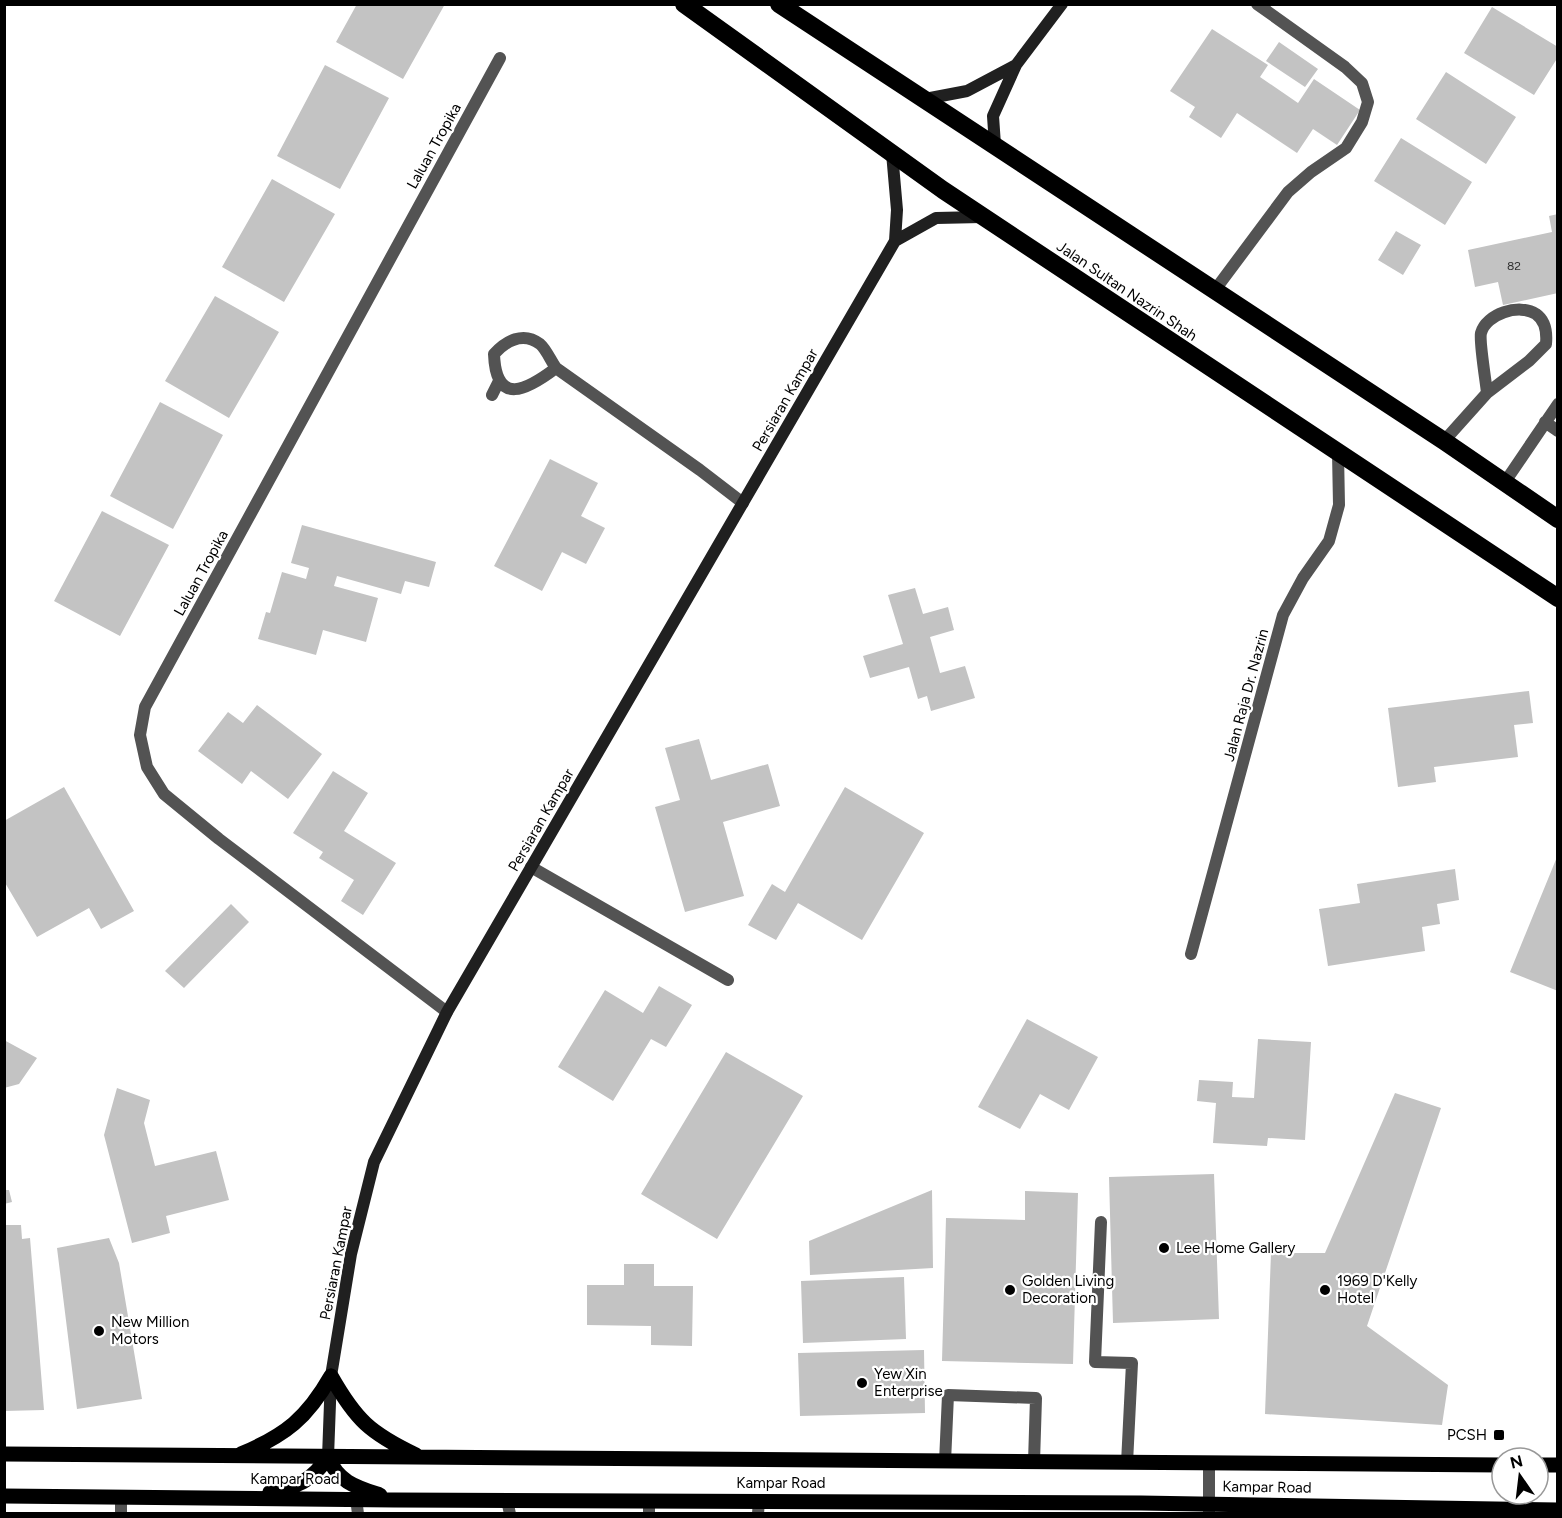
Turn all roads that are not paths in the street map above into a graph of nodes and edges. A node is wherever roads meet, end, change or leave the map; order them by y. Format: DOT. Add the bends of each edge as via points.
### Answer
graph roads {
  1 [pos="684,4"];
  2 [pos="779,4"];
  3 [pos="1062,4"];
  4 [pos="1257,4"];
  5 [pos="500,58"];
  6 [pos="1016,65"];
  7 [pos="925,99"];
  8 [pos="995,145"];
  9 [pos="892,153"];
  10 [pos="983,217"];
  11 [pos="895,241"];
  12 [pos="1215,290"];
  13 [pos="556,368"];
  14 [pos="499,381"];
  15 [pos="1487,393"];
  16 [pos="492,395"];
  17 [pos="1557,404"];
  18 [pos="1545,422"];
  19 [pos="1557,431"];
  20 [pos="1444,441"];
  21 [pos="1338,453"];
  22 [pos="1504,482"];
  23 [pos="743,503"];
  24 [pos="1557,519"];
  25 [pos="1557,598"];
  26 [pos="531,867"];
  27 [pos="1191,954"];
  28 [pos="728,980"];
  29 [pos="447,1012"];
  30 [pos="1101,1222"];
  31 [pos="331,1376"];
  32 [pos="4,1454"];
  33 [pos="232,1457"];
  34 [pos="328,1457"];
  35 [pos="422,1458"];
  36 [pos="945,1462"];
  37 [pos="1034,1462"];
  38 [pos="1127,1463"];
  39 [pos="1209,1463"];
  40 [pos="1490,1465"];
  41 [pos="4,1496"];
  42 [pos="121,1496"];
  43 [pos="246,1497"];
  44 [pos="394,1500"];
  45 [pos="357,1506"];
  46 [pos="508,1507"];
  47 [pos="649,1507"];
  48 [pos="759,1507"];
  49 [pos="1141,1508"];
  50 [pos="1209,1509"];
  51 [pos="1557,1510"];
  52 [pos="121,1514"];
  1 -- 9 [label="highway, Jalan Sultan Nazrin Shah"];
  2 -- 7 [label="highway"];
  3 -- 6 [label="street"];
  4 -- 12 [label="street" via="1362,82 1368,102 1362,122 1346,148 1287,192"];
  5 -- 29 [label="street, Laluan Tropika" via="145,707 140,735 147,767 164,794"];
  6 -- 7 [label="street" via="967,91"];
  6 -- 8 [label="street" via="993,116"];
  7 -- 8 [label="highway"];
  8 -- 12 [label="highway"];
  9 -- 10 [label="highway, Jalan Sultan Nazrin Shah"];
  9 -- 11 [label="street, Persiaran Kampar" via="897,210"];
  10 -- 11 [label="street" via="936,218"];
  10 -- 21 [label="highway, Jalan Sultan Nazrin Shah"];
  11 -- 23 [label="street, Persiaran Kampar"];
  12 -- 20 [label="highway"];
  13 -- 14 [label="street" via="521,389 506,387"];
  13 -- 14 [label="street" via="541,345 524,337 505,342 494,354"];
  13 -- 23 [label="street"];
  14 -- 16 [label="street"];
  15 -- 15 [label="street" via="1546,344 1544,323 1535,314 1516,310 1485,323 1480,335"];
  15 -- 20 [label="street"];
  17 -- 18 [label="street"];
  18 -- 19 [label="street"];
  18 -- 22 [label="street"];
  20 -- 22 [label="highway"];
  21 -- 25 [label="highway, Jalan Sultan Nazrin Shah"];
  21 -- 27 [label="street, Jalan Raja Dr. Nazrin" via="1340,505 1329,541 1283,615"];
  22 -- 24 [label="highway"];
  23 -- 26 [label="street, Persiaran Kampar"];
  26 -- 28 [label="street"];
  26 -- 29 [label="street, Persiaran Kampar"];
  29 -- 31 [label="street, Persiaran Kampar" via="374,1162 351,1254"];
  30 -- 38 [label="street" via="1095,1362 1131,1363"];
  31 -- 33 [label="main road" via="299,1421 274,1438"];
  31 -- 34 [label="street, Persiaran Kampar"];
  31 -- 35 [label="main road" via="367,1428"];
  32 -- 33 [label="main road, Kampar Road"];
  33 -- 34 [label="main road, Kampar Road"];
  34 -- 35 [label="main road, Kampar Road"];
  34 -- 43 [label="main road" via="317,1473 305,1481"];
  34 -- 44 [label="main road" via="335,1473 345,1481"];
  35 -- 36 [label="main road, Kampar Road"];
  36 -- 37 [label="main road, Kampar Road"];
  36 -- 37 [label="street" via="948,1395 1036,1398"];
  37 -- 38 [label="main road, Kampar Road"];
  38 -- 39 [label="main road, Kampar Road"];
  39 -- 40 [label="main road, Kampar Road"];
  39 -- 50 [label="street"];
  41 -- 42 [label="main road, Kampar Road"];
  42 -- 43 [label="main road, Kampar Road"];
  42 -- 52 [label="street"];
  43 -- 45 [label="main road, Kampar Road"];
  44 -- 45 [label="main road, Kampar Road"];
  44 -- 46 [label="main road, Kampar Road"];
  46 -- 47 [label="main road, Kampar Road"];
  47 -- 48 [label="main road, Kampar Road"];
  48 -- 49 [label="main road, Kampar Road"];
  49 -- 50 [label="main road, Kampar Road"];
  50 -- 51 [label="main road, Kampar Road"];
}
